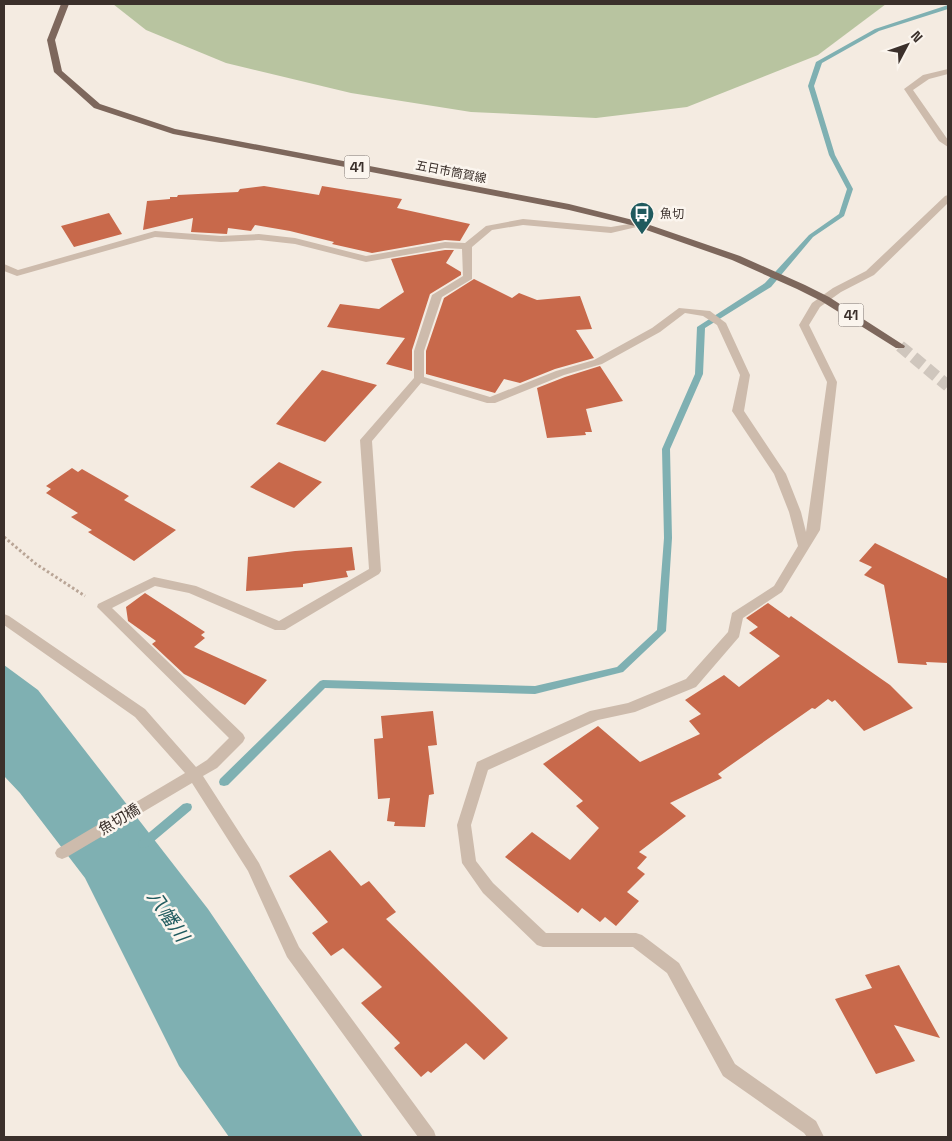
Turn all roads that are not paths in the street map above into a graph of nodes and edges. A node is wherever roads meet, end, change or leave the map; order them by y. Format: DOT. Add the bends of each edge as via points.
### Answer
graph roads {
  1 [pos="65,4"];
  2 [pos="948,72"];
  3 [pos="948,144"];
  4 [pos="948,198"];
  5 [pos="638,224"];
  6 [pos="467,246"];
  7 [pos="4,267"];
  8 [pos="825,299"];
  9 [pos="900,346"];
  10 [pos="419,379"];
  11 [pos="804,547"];
  12 [pos="4,619"];
  13 [pos="194,774"];
  14 [pos="62,853"];
  15 [pos="428,1137"];
  16 [pos="816,1137"];
  1 -- 5 [label="main road, 五日市筒賀線 / 41" via="51,40 58,72 97,106 172,131 569,207"];
  2 -- 3 [label="street" via="926,77 908,89"];
  4 -- 8 [label="street" via="870,273"];
  5 -- 6 [label="street" via="611,230 523,222 489,228"];
  5 -- 8 [label="main road, 五日市筒賀線 / 41" via="736,258"];
  6 -- 7 [label="street" via="445,245 366,259 295,241 155,234 17,273"];
  6 -- 10 [label="street" via="468,277 437,295 419,351"];
  8 -- 9 [label="main road, 五日市筒賀線 / 41"];
  8 -- 11 [label="street" via="816,305 804,325 832,382 814,530"];
  10 -- 11 [label="street" via="491,401 560,373 598,362 656,330 683,310 706,313 721,322 745,375 738,411 780,474"];
  10 -- 13 [label="street, 魚切橋" via="366,440 375,571 280,627 192,589 154,581 103,607 238,738 212,764"];
  11 -- 16 [label="street" via="778,589 737,616 734,634 691,683 630,708 595,715 482,766 464,825 469,863 488,888 543,940 636,940 672,968 730,1070 810,1127"];
  12 -- 13 [label="street" via="140,713"];
  13 -- 14 [label="street, 魚切橋"];
  13 -- 15 [label="street" via="254,867 293,952"];
}
